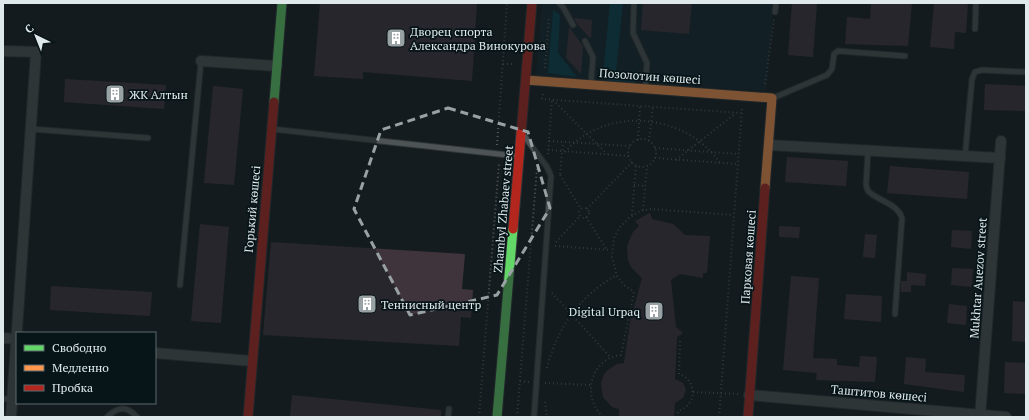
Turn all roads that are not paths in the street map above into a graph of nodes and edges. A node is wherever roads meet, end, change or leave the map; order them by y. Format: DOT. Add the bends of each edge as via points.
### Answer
graph roads {
  1 [pos="282,3"];
  2 [pos="532,3"];
  3 [pos="558,3"];
  4 [pos="634,3"];
  5 [pos="776,3"];
  6 [pos="976,3"];
  7 [pos="775,12"];
  8 [pos="572,25"];
  9 [pos="975,29"];
  10 [pos="585,41"];
  11 [pos="3,51"];
  12 [pos="905,56"];
  13 [pos="201,61"];
  14 [pos="277,66"];
  15 [pos="1026,72"];
  16 [pos="526,80"];
  17 [pos="591,85"];
  18 [pos="645,89"];
  19 [pos="772,98"];
  20 [pos="31,129"];
  21 [pos="271,129"];
  22 [pos="521,131"];
  23 [pos="148,138"];
  24 [pos="1001,140"];
  25 [pos="769,145"];
  26 [pos="868,151"];
  27 [pos="519,156"];
  28 [pos="965,156"];
  29 [pos="1000,158"];
  30 [pos="180,285"];
  31 [pos="896,314"];
  32 [pos="17,332"];
  33 [pos="3,338"];
  34 [pos="16,339"];
  35 [pos="16,345"];
  36 [pos="156,353"];
  37 [pos="252,361"];
  38 [pos="749,395"];
  39 [pos="7,399"];
  40 [pos="449,409"];
  41 [pos="980,416"];
  42 [pos="11,417"];
  43 [pos="107,417"];
  44 [pos="137,417"];
  45 [pos="248,417"];
  46 [pos="448,417"];
  47 [pos="498,417"];
  48 [pos="534,417"];
  49 [pos="748,417"];
  50 [pos="1006,417"];
  1 -- 14 [label="street, Горький көшесі"];
  2 -- 16 [label="street, Zhambyl Zhabaev street"];
  3 -- 8 [label="lane" via="564,7"];
  4 -- 18 [label="lane" via="633,33 647,63"];
  5 -- 7 [label="lane"];
  6 -- 9 [label="lane"];
  10 -- 17 [label="lane" via="593,56"];
  11 -- 20 [label="street" via="36,52"];
  12 -- 19 [label="lane" via="838,50 834,54 832,69 827,75"];
  13 -- 14 [label="street"];
  13 -- 30 [label="lane"];
  14 -- 21 [label="street, Горький көшесі"];
  15 -- 28 [label="lane" via="975,72 972,79"];
  16 -- 17 [label="street, Позолотин көшесі"];
  16 -- 22 [label="street, Zhambyl Zhabaev street"];
  17 -- 18 [label="street, Позолотин көшесі"];
  18 -- 19 [label="street, Позолотин көшесі"];
  19 -- 25 [label="street, Парковая көшесі"];
  20 -- 23 [label="lane"];
  20 -- 32 [label="street"];
  21 -- 27 [label="lane"];
  21 -- 37 [label="street, Горький көшесі"];
  22 -- 27 [label="street, Zhambyl Zhabaev street"];
  22 -- 48 [label="lane" via="551,176"];
  24 -- 29 [label="street, Mukhtar Auezov street"];
  25 -- 26 [label="street"];
  25 -- 38 [label="street, Парковая көшесі"];
  26 -- 28 [label="street"];
  26 -- 31 [label="lane" via="868,191 893,207 902,218"];
  27 -- 47 [label="street, Zhambyl Zhabaev street"];
  28 -- 29 [label="street"];
  29 -- 41 [label="street, Mukhtar Auezov street"];
  33 -- 34 [label="street"];
  35 -- 39 [label="street"];
  36 -- 37 [label="street"];
  37 -- 45 [label="street, Горький көшесі"];
  38 -- 41 [label="street, Таштитов көшесі"];
  38 -- 49 [label="street, Парковая көшесі"];
  39 -- 42 [label="street"];
  40 -- 46 [label="lane"];
  41 -- 50 [label="street, Таштитов көшесі"];
  43 -- 44 [label="lane" via="120,408 125,408"];
}
